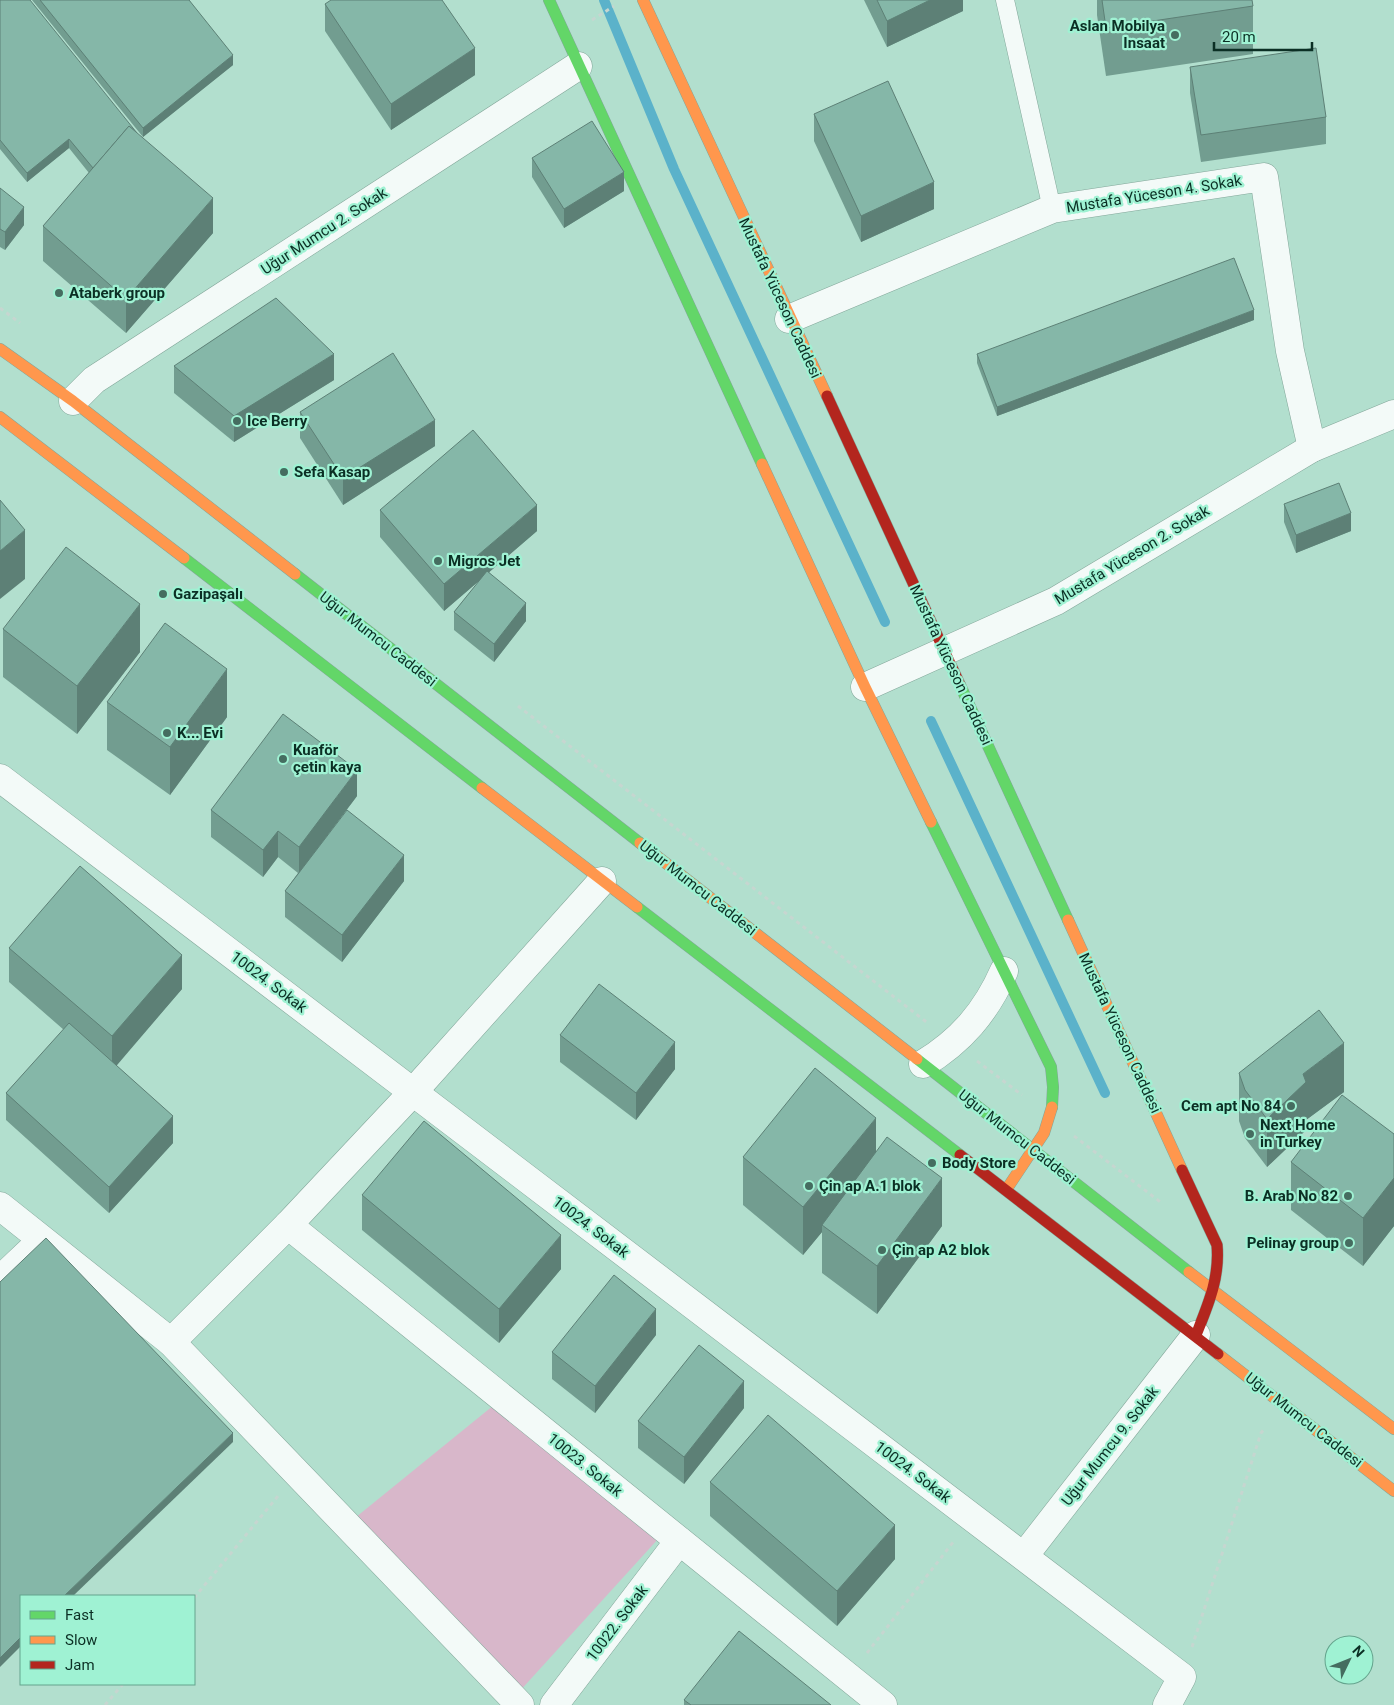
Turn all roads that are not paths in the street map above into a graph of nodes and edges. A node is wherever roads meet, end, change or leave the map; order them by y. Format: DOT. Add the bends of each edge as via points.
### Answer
graph roads {
  1 [pos="549,0"];
  2 [pos="643,0"];
  3 [pos="1005,0"];
  4 [pos="578,66"];
  5 [pos="1052,209"];
  6 [pos="789,319"];
  7 [pos="0,349"];
  8 [pos="73,401"];
  9 [pos="1394,414"];
  10 [pos="0,417"];
  11 [pos="1312,448"];
  12 [pos="945,652"];
  13 [pos="865,687"];
  14 [pos="0,778"];
  15 [pos="602,881"];
  16 [pos="1004,971"];
  17 [pos="923,1064"];
  18 [pos="413,1092"];
  19 [pos="1033,1150"];
  20 [pos="1006,1190"];
  21 [pos="0,1206"];
  22 [pos="288,1225"];
  23 [pos="39,1236"];
  24 [pos="0,1273"];
  25 [pos="1214,1291"];
  26 [pos="1196,1335"];
  27 [pos="171,1342"];
  28 [pos="1394,1429"];
  29 [pos="1394,1491"];
  30 [pos="680,1541"];
  31 [pos="1024,1556"];
  32 [pos="520,1705"];
  33 [pos="554,1705"];
  34 [pos="883,1705"];
  35 [pos="1167,1705"];
  1 -- 4 [label="main road"];
  2 -- 6 [label="main road, Mustafa Yüceson Caddesi"];
  3 -- 5 [label="lane"];
  4 -- 8 [label="street, Uğur Mumcu 2. Sokak" via="103,374"];
  4 -- 13 [label="main road"];
  5 -- 6 [label="street, Mustafa Yüceson 4. Sokak"];
  5 -- 11 [label="street, Mustafa Yüceson 4. Sokak" via="1264,176 1290,351"];
  6 -- 12 [label="main road, Mustafa Yüceson Caddesi"];
  7 -- 8 [label="main road, Uğur Mumcu Caddesi"];
  8 -- 17 [label="main road, Uğur Mumcu Caddesi"];
  9 -- 11 [label="street, Mustafa Yüceson 2. Sokak"];
  10 -- 15 [label="main road, Uğur Mumcu Caddesi"];
  11 -- 12 [label="street, Mustafa Yüceson 2. Sokak" via="1056,601"];
  12 -- 13 [label="street, Mustafa Yüceson 2. Sokak"];
  12 -- 25 [label="main road, Mustafa Yüceson Caddesi" via="1217,1245 1219,1259"];
  13 -- 16 [label="main road"];
  14 -- 18 [label="street, 10024. Sokak"];
  15 -- 18 [label="street"];
  15 -- 20 [label="main road, Uğur Mumcu Caddesi"];
  16 -- 17 [label="street" via="975,1021 954,1043"];
  16 -- 19 [label="main road" via="1051,1067 1054,1084 1052,1118"];
  17 -- 19 [label="main road, Uğur Mumcu Caddesi"];
  18 -- 22 [label="street"];
  18 -- 31 [label="street, 10024. Sokak"];
  19 -- 20 [label="main road"];
  19 -- 25 [label="main road, Uğur Mumcu Caddesi"];
  20 -- 26 [label="main road, Uğur Mumcu Caddesi"];
  21 -- 23 [label="street"];
  22 -- 27 [label="street"];
  22 -- 30 [label="street, 10023. Sokak"];
  23 -- 24 [label="lane"];
  23 -- 27 [label="street"];
  25 -- 26 [label="main road, Mustafa Yüceson Caddesi"];
  25 -- 28 [label="main road, Uğur Mumcu Caddesi"];
  26 -- 29 [label="main road, Uğur Mumcu Caddesi"];
  26 -- 31 [label="street, Uğur Mumcu 9. Sokak"];
  27 -- 32 [label="street"];
  30 -- 33 [label="street, 10022. Sokak"];
  30 -- 34 [label="street, 10023. Sokak"];
  31 -- 35 [label="street, 10024. Sokak" via="1182,1677"];
}
